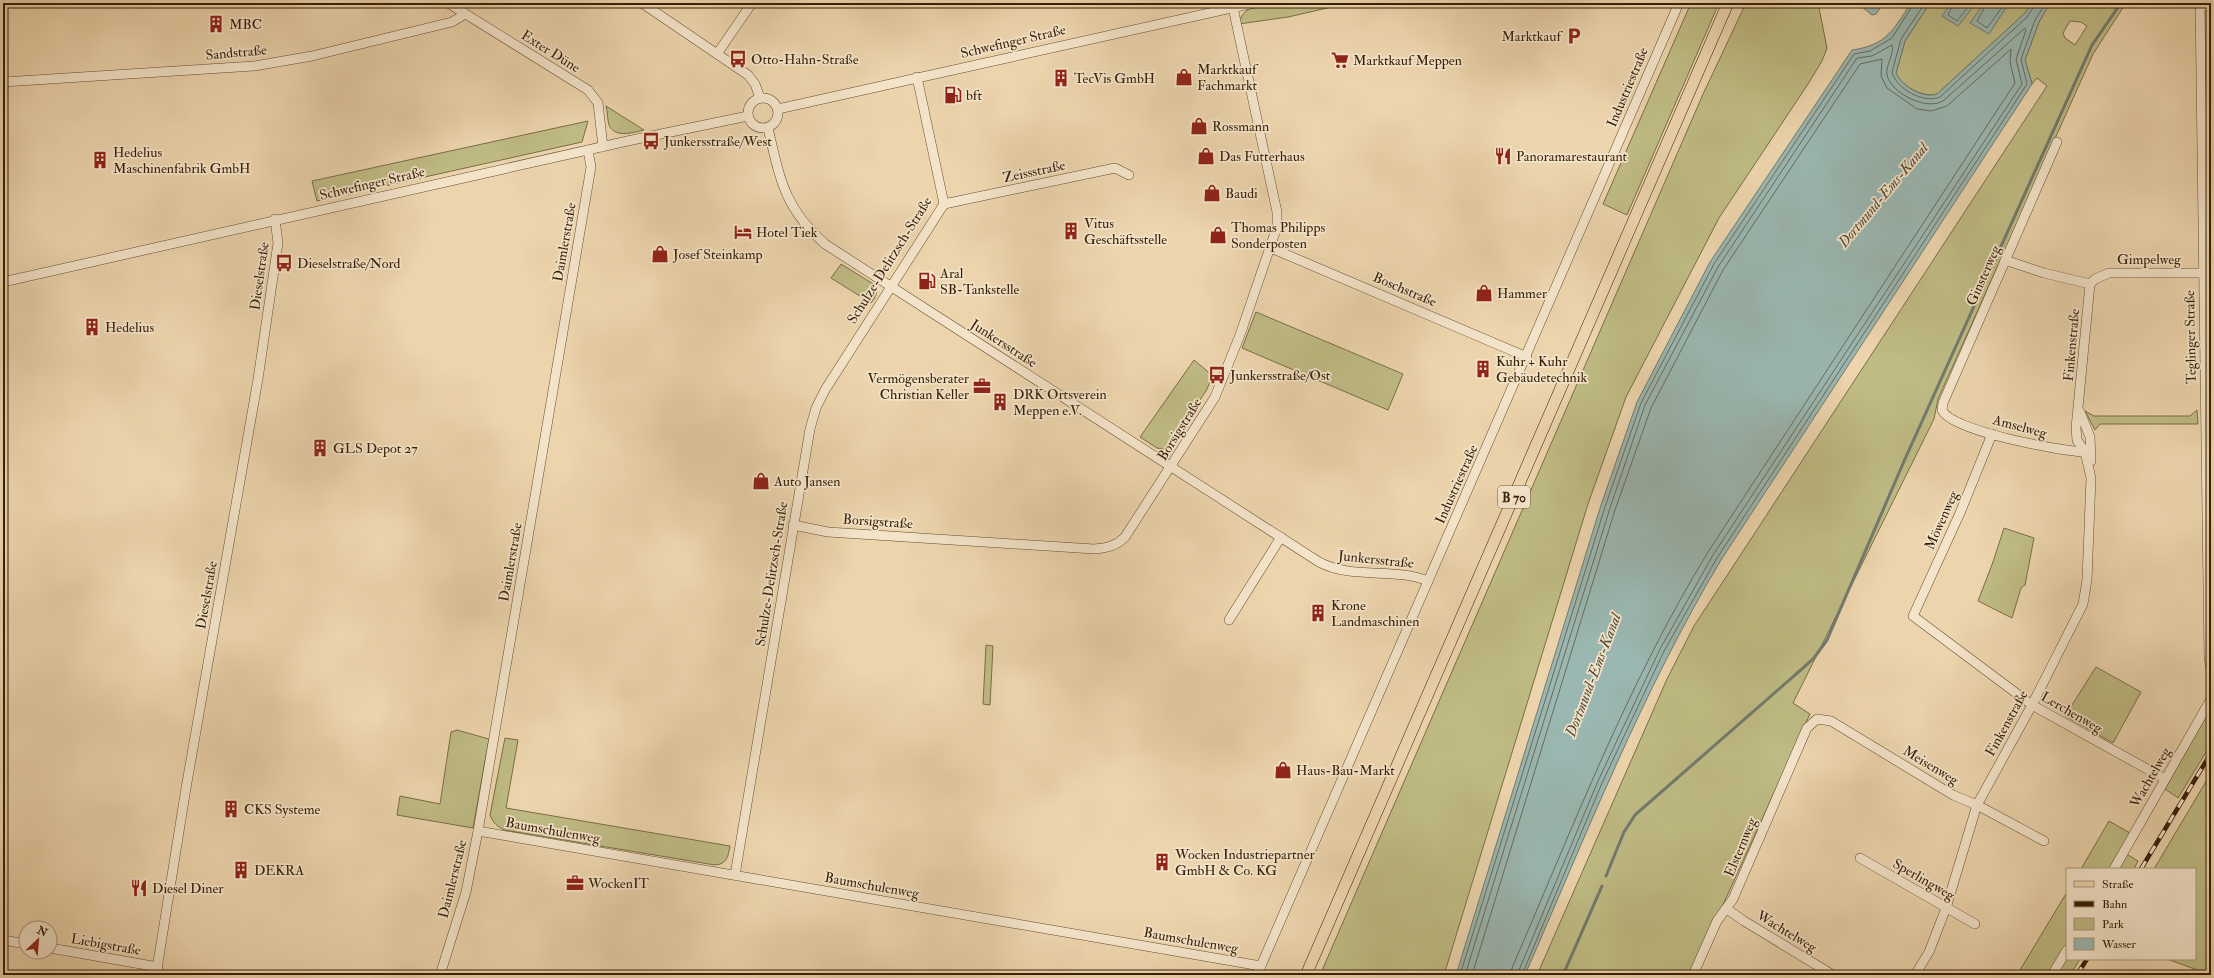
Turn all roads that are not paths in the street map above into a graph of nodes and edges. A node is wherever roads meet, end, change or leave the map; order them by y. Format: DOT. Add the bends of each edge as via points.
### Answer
graph roads {
  1 [pos="448,3"];
  2 [pos="642,3"];
  3 [pos="752,3"];
  4 [pos="1254,3"];
  5 [pos="1679,3"];
  6 [pos="1729,3"];
  7 [pos="1232,5"];
  8 [pos="2200,5"];
  9 [pos="2211,6"];
  10 [pos="465,14"];
  11 [pos="717,54"];
  12 [pos="917,77"];
  13 [pos="3,82"];
  14 [pos="760,98"];
  15 [pos="778,109"];
  16 [pos="748,116"];
  17 [pos="768,128"];
  18 [pos="2058,142"];
  19 [pos="603,146"];
  20 [pos="588,150"];
  21 [pos="1129,175"];
  22 [pos="944,204"];
  23 [pos="275,220"];
  24 [pos="1271,248"];
  25 [pos="2005,260"];
  26 [pos="2203,273"];
  27 [pos="3,282"];
  28 [pos="2207,283"];
  29 [pos="2090,284"];
  30 [pos="890,286"];
  31 [pos="1527,357"];
  32 [pos="2078,409"];
  33 [pos="1950,419"];
  34 [pos="1992,434"];
  35 [pos="2085,452"];
  36 [pos="1171,468"];
  37 [pos="2091,478"];
  38 [pos="793,525"];
  39 [pos="1281,536"];
  40 [pos="1428,581"];
  41 [pos="1913,616"];
  42 [pos="1229,620"];
  43 [pos="2211,669"];
  44 [pos="2211,699"];
  45 [pos="2032,705"];
  46 [pos="1807,728"];
  47 [pos="2165,779"];
  48 [pos="1978,805"];
  49 [pos="478,831"];
  50 [pos="2044,841"];
  51 [pos="1860,858"];
  52 [pos="2115,868"];
  53 [pos="735,875"];
  54 [pos="1946,908"];
  55 [pos="1727,909"];
  56 [pos="1975,924"];
  57 [pos="3,940"];
  58 [pos="18,943"];
  59 [pos="58,950"];
  60 [pos="2066,952"];
  61 [pos="1261,966"];
  62 [pos="157,971"];
  63 [pos="440,975"];
  64 [pos="1257,975"];
  65 [pos="1306,975"];
  66 [pos="1693,975"];
  67 [pos="1833,975"];
  68 [pos="1916,975"];
  69 [pos="2052,975"];
  1 -- 10 [label="street, Exter Düne"];
  2 -- 11 [label="street"];
  3 -- 11 [label="street"];
  4 -- 7 [label="street, Schwefinger Straße"];
  5 -- 31 [label="street, Industriestraße"];
  6 -- 65 [label="main road, B 70"];
  7 -- 12 [label="street, Schwefinger Straße"];
  7 -- 24 [label="street, Borsigstraße" via="1277,212 1277,227"];
  8 -- 9 [label="street"];
  8 -- 26 [label="street, Teglinger Straße"];
  10 -- 13 [label="street, Sandstraße" via="452,22 401,35 312,56 254,66"];
  10 -- 19 [label="street, Exter Düne" via="588,90 598,103"];
  11 -- 14 [label="street" via="748,75 755,84"];
  12 -- 15 [label="street, Schwefinger Straße"];
  12 -- 22 [label="street, Schulze-Delitzsch-Straße"];
  14 -- 15 [label="street" via="773,101"];
  14 -- 16 [label="street" via="752,103"];
  15 -- 17 [label="street" via="776,121"];
  16 -- 17 [label="street" via="758,128"];
  16 -- 19 [label="street, Schwefinger Straße"];
  17 -- 30 [label="street, Junkersstraße" via="788,201 804,225 825,244"];
  18 -- 25 [label="street, Ginsterweg"];
  19 -- 20 [label="street, Schwefinger Straße"];
  20 -- 23 [label="street, Schwefinger Straße"];
  20 -- 49 [label="street, Daimlerstraße" via="590,174"];
  21 -- 22 [label="street, Zeissstraße" via="1115,168"];
  22 -- 30 [label="street, Schulze-Delitzsch-Straße"];
  23 -- 27 [label="street, Schwefinger Straße"];
  23 -- 62 [label="street, Dieselstraße" via="278,243 258,379 186,788"];
  24 -- 31 [label="street, Boschstraße"];
  24 -- 36 [label="street, Borsigstraße" via="1226,374 1215,398"];
  25 -- 29 [label="street"];
  25 -- 33 [label="street, Ginsterweg" via="1943,403 1942,410"];
  26 -- 28 [label="street, Teglinger Straße"];
  26 -- 29 [label="street, Gimpelweg" via="2109,273 2095,278"];
  28 -- 43 [label="street, Teglinger Straße" via="2208,651"];
  29 -- 32 [label="street, Finkenstraße"];
  30 -- 36 [label="street, Junkersstraße"];
  30 -- 38 [label="street, Schulze-Delitzsch-Straße" via="816,408"];
  31 -- 40 [label="street, Industriestraße"];
  32 -- 35 [label="street, Finkenstraße" via="2077,440"];
  32 -- 37 [label="street, Finkenstraße" via="2090,437"];
  33 -- 34 [label="street, Amselweg"];
  34 -- 35 [label="street, Amselweg" via="2041,447"];
  34 -- 41 [label="street, Möwenweg" via="1960,513"];
  35 -- 37 [label="street, Finkenstraße"];
  36 -- 38 [label="street, Borsigstraße" via="1125,537 1107,548 828,532"];
  36 -- 39 [label="street, Junkersstraße"];
  37 -- 45 [label="street, Finkenstraße" via="2087,580 2083,604"];
  38 -- 53 [label="street, Schulze-Delitzsch-Straße"];
  39 -- 40 [label="street, Junkersstraße" via="1331,568 1412,575"];
  39 -- 42 [label="street"];
  40 -- 61 [label="street, Industriestraße"];
  41 -- 45 [label="street, Lerchenweg"];
  44 -- 47 [label="street, Wachtelweg"];
  45 -- 47 [label="street, Lerchenweg"];
  45 -- 48 [label="street, Finkenstraße"];
  46 -- 48 [label="street, Meisenweg" via="1817,719 1831,721 1953,795"];
  46 -- 55 [label="street, Elsternweg" via="1734,899"];
  47 -- 52 [label="street, Wachtelweg"];
  48 -- 50 [label="street, Meisenweg"];
  48 -- 54 [label="street, Finkenstraße"];
  49 -- 53 [label="street, Baumschulenweg"];
  49 -- 63 [label="street, Daimlerstraße" via="466,892"];
  51 -- 54 [label="street, Sperlingweg"];
  53 -- 61 [label="street, Baumschulenweg" via="983,920"];
  54 -- 56 [label="street, Sperlingweg"];
  54 -- 68 [label="street, Finkenstraße" via="1929,952"];
  55 -- 66 [label="street, Elsternweg" via="1717,921"];
  55 -- 67 [label="street, Wachtelweg" via="1744,922"];
  57 -- 58 [label="street"];
  59 -- 62 [label="street, Liebigstraße"];
  60 -- 69 [label="street"];
  61 -- 64 [label="street, Industriestraße"];
}
